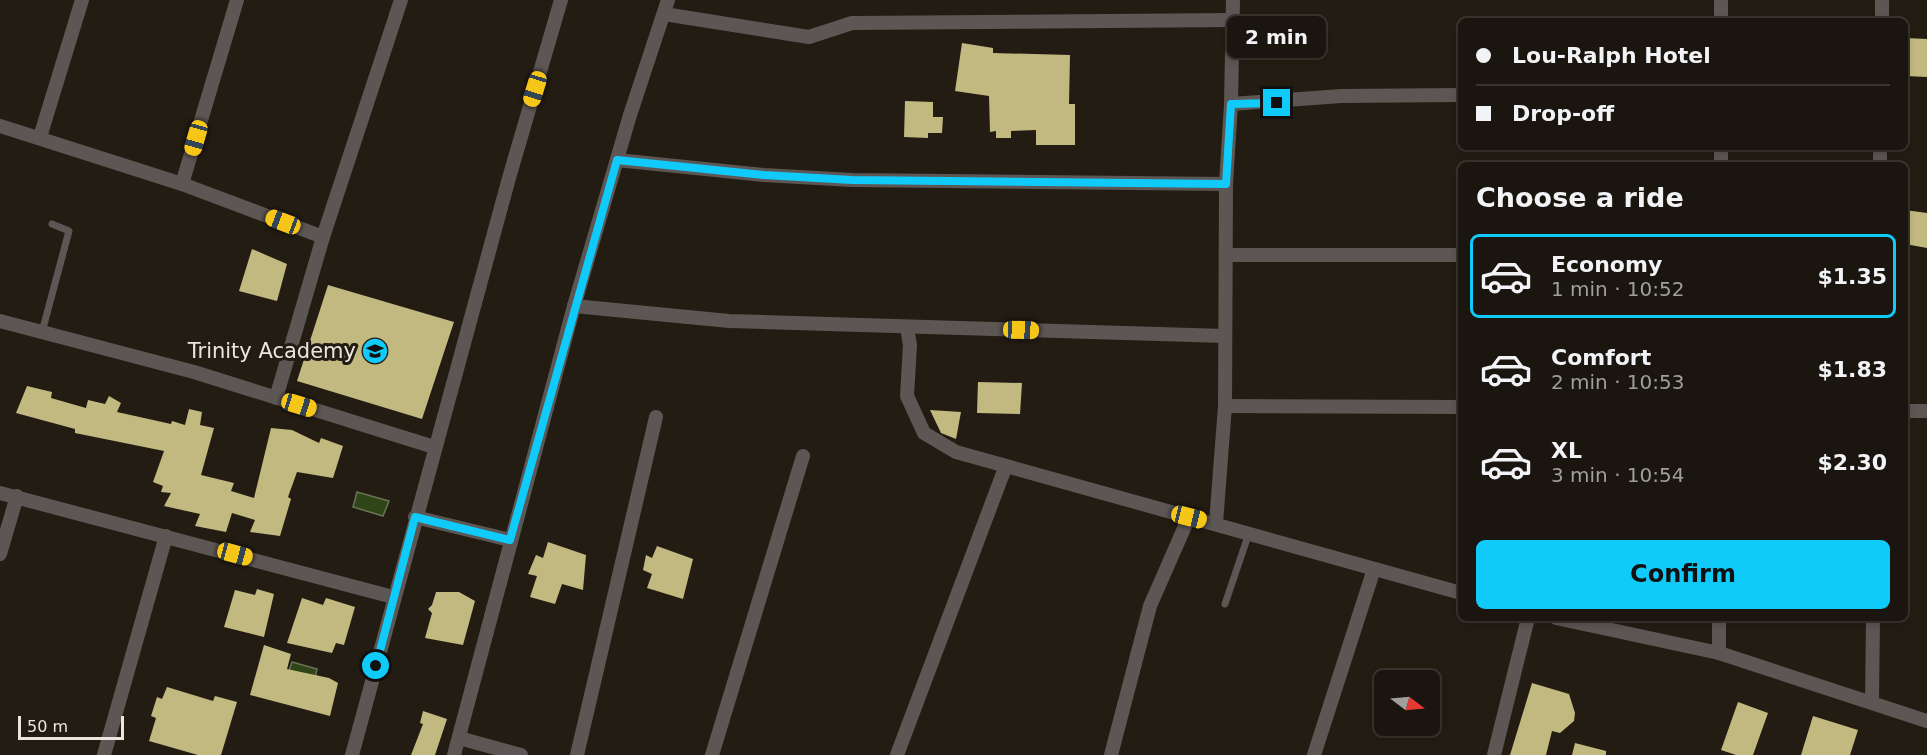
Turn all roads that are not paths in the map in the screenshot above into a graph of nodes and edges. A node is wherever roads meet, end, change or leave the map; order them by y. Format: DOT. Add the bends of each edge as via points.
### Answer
graph roads {
  1 [pos="82,0"];
  2 [pos="237,0"];
  3 [pos="401,0"];
  4 [pos="561,0"];
  5 [pos="668,0"];
  6 [pos="1233,0"];
  7 [pos="1721,0"];
  8 [pos="1882,0"];
  9 [pos="664,14"];
  10 [pos="1721,18"];
  11 [pos="1882,18"];
  12 [pos="1233,20"];
  13 [pos="1458,95"];
  14 [pos="1231,104"];
  15 [pos="0,126"];
  16 [pos="40,137"];
  17 [pos="617,160"];
  18 [pos="182,184"];
  19 [pos="1226,184"];
  20 [pos="52,224"];
  21 [pos="323,237"];
  22 [pos="1227,255"];
  23 [pos="1458,255"];
  24 [pos="574,306"];
  25 [pos="0,321"];
  26 [pos="907,327"];
  27 [pos="42,332"];
  28 [pos="1225,336"];
  29 [pos="276,398"];
  30 [pos="1225,406"];
  31 [pos="1458,407"];
  32 [pos="1908,411"];
  33 [pos="1927,411"];
  34 [pos="656,417"];
  35 [pos="434,447"];
  36 [pos="803,456"];
  37 [pos="1005,468"];
  38 [pos="0,492"];
  39 [pos="17,496"];
  40 [pos="415,517"];
  41 [pos="1189,517"];
  42 [pos="1216,523"];
  43 [pos="1249,533"];
  44 [pos="166,536"];
  45 [pos="510,540"];
  46 [pos="0,554"];
  47 [pos="1374,569"];
  48 [pos="1458,592"];
  49 [pos="393,597"];
  50 [pos="1225,604"];
  51 [pos="1527,621"];
  52 [pos="1570,621"];
  53 [pos="1719,621"];
  54 [pos="1873,621"];
  55 [pos="1719,653"];
  56 [pos="1872,702"];
  57 [pos="1927,721"];
  58 [pos="459,738"];
  59 [pos="104,755"];
  60 [pos="352,755"];
  61 [pos="454,755"];
  62 [pos="521,755"];
  63 [pos="577,755"];
  64 [pos="712,755"];
  65 [pos="897,755"];
  66 [pos="1112,755"];
  67 [pos="1314,755"];
  68 [pos="1494,755"];
  1 -- 16 [label="street"];
  2 -- 18 [label="street"];
  3 -- 21 [label="street"];
  4 -- 35 [label="street"];
  5 -- 9 [label="street"];
  6 -- 12 [label="street"];
  7 -- 10 [label="street"];
  8 -- 11 [label="street"];
  9 -- 12 [label="street" via="809,37 852,23"];
  9 -- 17 [label="street"];
  12 -- 14 [label="street"];
  13 -- 14 [label="street" via="1341,96"];
  14 -- 19 [label="street"];
  15 -- 16 [label="street"];
  16 -- 18 [label="street"];
  17 -- 19 [label="street" via="852,180"];
  17 -- 24 [label="street"];
  18 -- 21 [label="street"];
  19 -- 22 [label="street"];
  20 -- 27 [label="lane" via="69,231"];
  21 -- 29 [label="street"];
  22 -- 23 [label="street"];
  22 -- 28 [label="street"];
  24 -- 26 [label="street" via="729,321"];
  24 -- 45 [label="street"];
  25 -- 27 [label="street"];
  26 -- 28 [label="street"];
  26 -- 37 [label="street" via="907,396 924,433 956,452"];
  27 -- 29 [label="street"];
  28 -- 30 [label="street"];
  29 -- 35 [label="street"];
  30 -- 31 [label="street"];
  30 -- 42 [label="street"];
  32 -- 33 [label="street"];
  34 -- 63 [label="street"];
  35 -- 40 [label="street"];
  36 -- 64 [label="street"];
  37 -- 41 [label="street"];
  37 -- 65 [label="street"];
  38 -- 39 [label="street"];
  39 -- 44 [label="street"];
  39 -- 46 [label="street"];
  40 -- 45 [label="street"];
  40 -- 49 [label="street"];
  41 -- 42 [label="street"];
  41 -- 66 [label="street" via="1150,606"];
  42 -- 43 [label="street"];
  43 -- 47 [label="street"];
  43 -- 50 [label="lane"];
  44 -- 49 [label="street"];
  44 -- 59 [label="street"];
  45 -- 58 [label="street"];
  47 -- 48 [label="street"];
  47 -- 67 [label="street"];
  49 -- 60 [label="street"];
  51 -- 68 [label="street"];
  52 -- 55 [label="street"];
  53 -- 55 [label="street"];
  54 -- 56 [label="street"];
  55 -- 56 [label="street"];
  56 -- 57 [label="street"];
  58 -- 61 [label="street"];
  58 -- 62 [label="street"];
}
